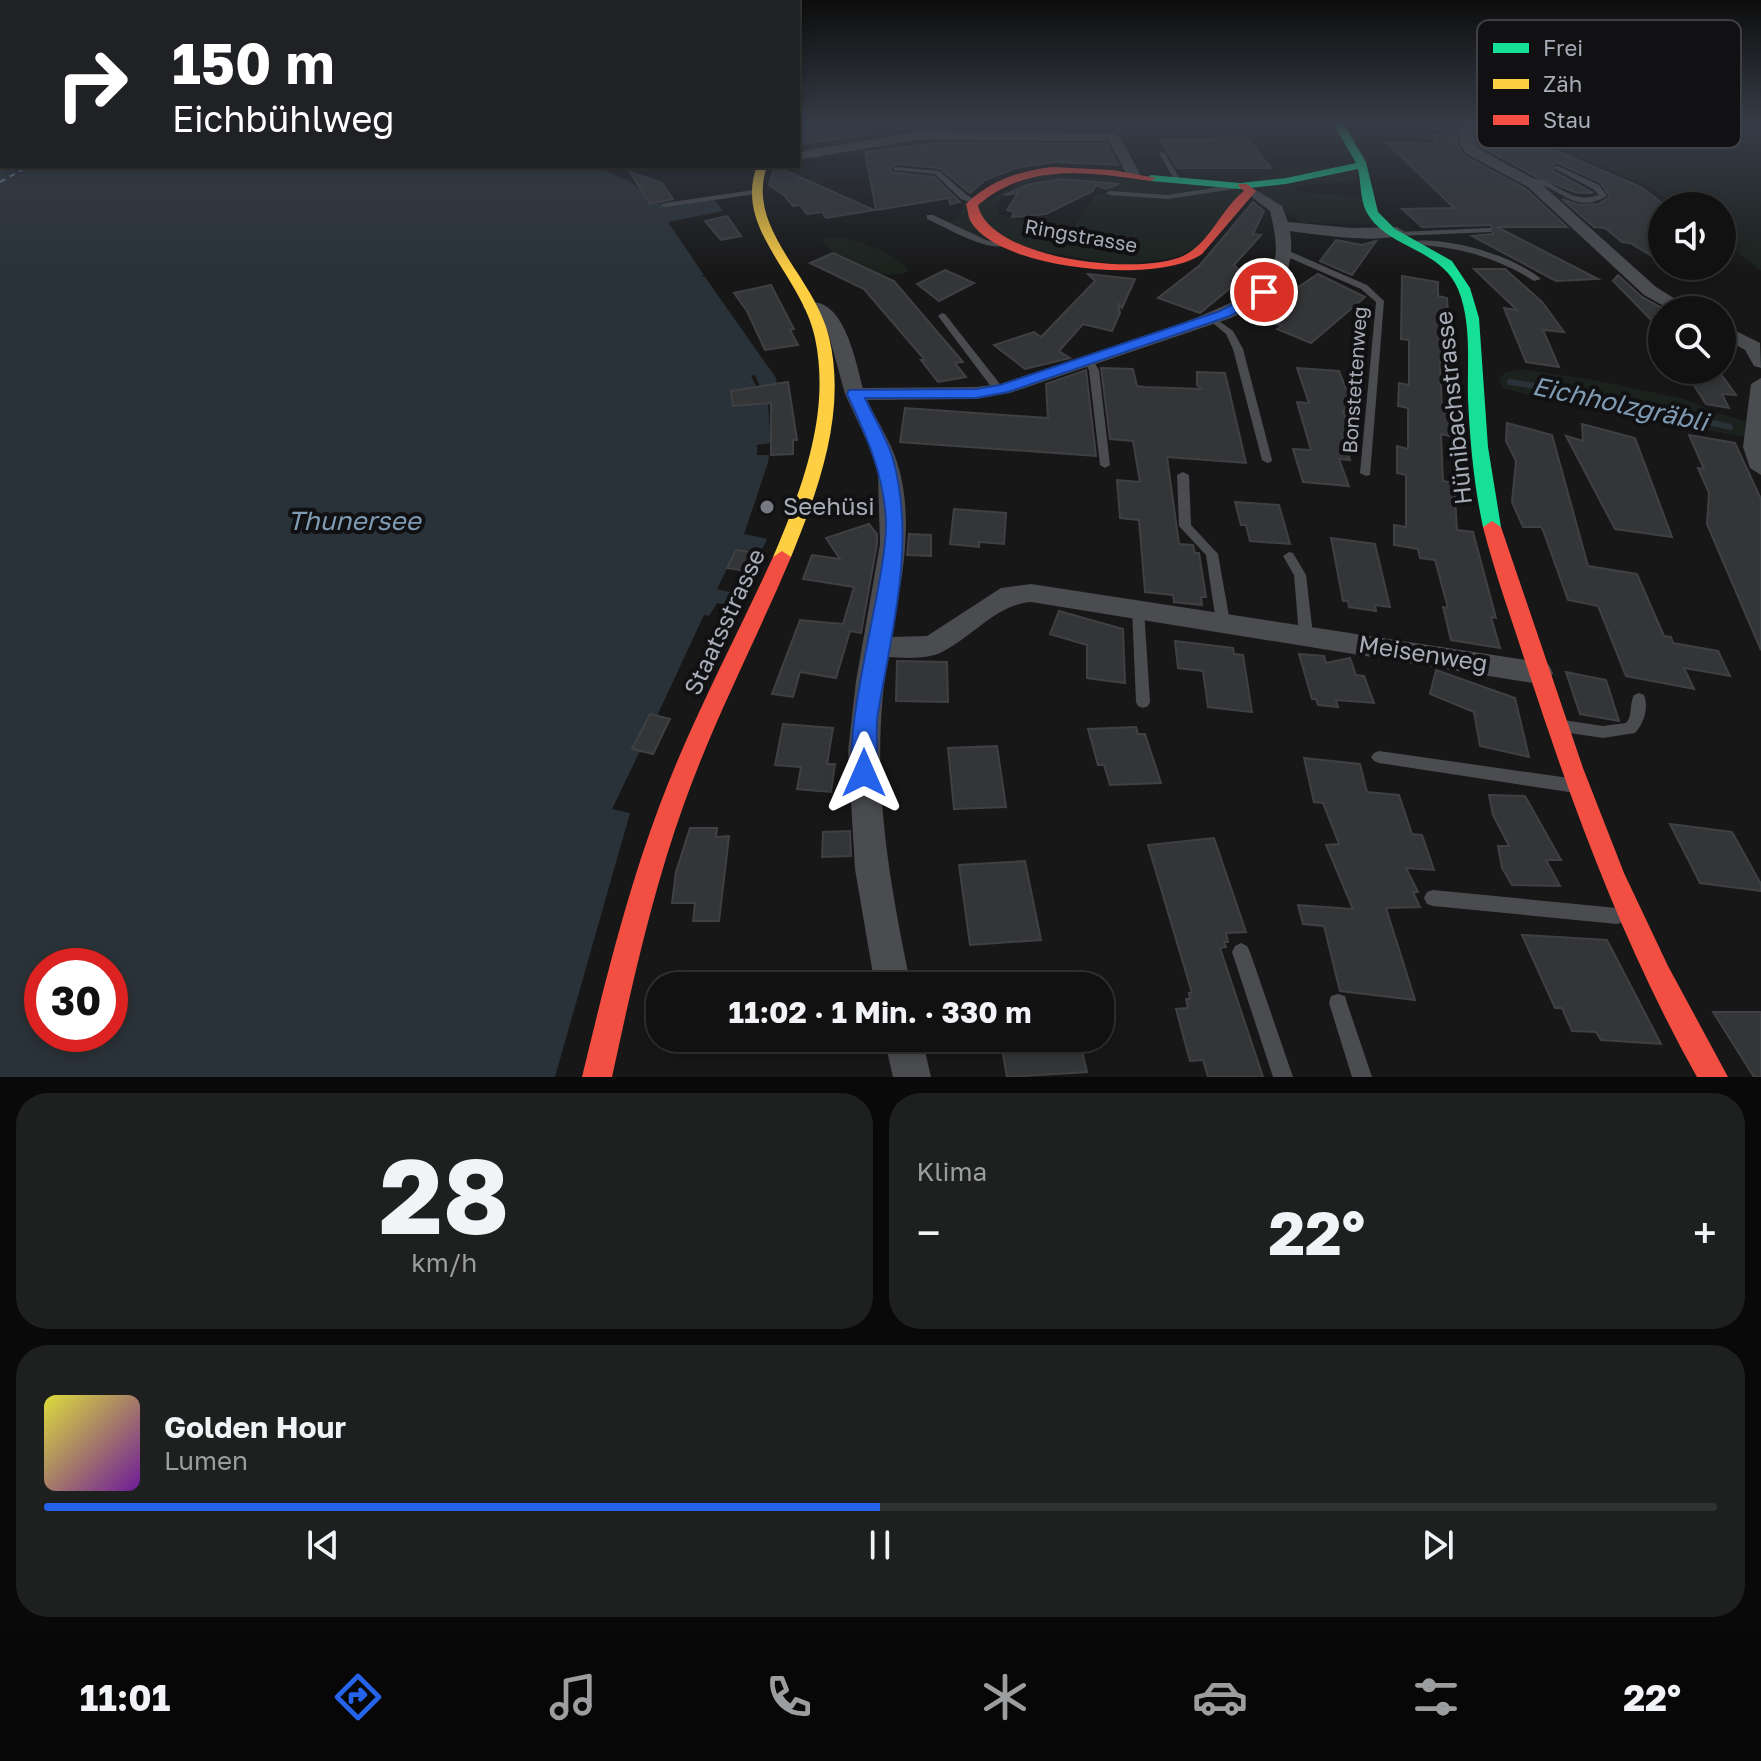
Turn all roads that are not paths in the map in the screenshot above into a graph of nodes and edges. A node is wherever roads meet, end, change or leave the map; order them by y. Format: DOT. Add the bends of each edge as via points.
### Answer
graph roads {
  1 [pos="759,173"];
  2 [pos="938,173"];
  3 [pos="1048,173"];
  4 [pos="1118,173"];
  5 [pos="1174,173"];
  6 [pos="1319,173"];
  7 [pos="1363,173"];
  8 [pos="1513,173"];
  9 [pos="1569,173"];
  10 [pos="1133,174"];
  11 [pos="1177,179"];
  12 [pos="1525,180"];
  13 [pos="1244,188"];
  14 [pos="753,192"];
  15 [pos="1110,193"];
  16 [pos="974,202"];
  17 [pos="665,205"];
  18 [pos="930,217"];
  19 [pos="1281,226"];
  20 [pos="1488,230"];
  21 [pos="1403,236"];
  22 [pos="1007,244"];
  23 [pos="1286,253"];
  24 [pos="1537,279"];
  25 [pos="1659,296"];
  26 [pos="812,307"];
  27 [pos="942,316"];
  28 [pos="1212,319"];
  29 [pos="1736,337"];
  30 [pos="1089,361"];
  31 [pos="1761,362"];
  32 [pos="1761,384"];
  33 [pos="999,390"];
  34 [pos="855,394"];
  35 [pos="1267,460"];
  36 [pos="1105,465"];
  37 [pos="1761,468"];
  38 [pos="1366,473"];
  39 [pos="1183,475"];
  40 [pos="1289,556"];
  41 [pos="1138,609"];
  42 [pos="1223,622"];
  43 [pos="1306,635"];
  44 [pos="878,646"];
  45 [pos="1539,673"];
  46 [pos="1639,699"];
  47 [pos="1143,702"];
  48 [pos="1555,725"];
  49 [pos="1379,757"];
  50 [pos="1576,786"];
  51 [pos="1433,898"];
  52 [pos="1625,917"];
  53 [pos="1241,952"];
  54 [pos="890,972"];
  55 [pos="1338,1003"];
  56 [pos="906,1052"];
  57 [pos="597,1077"];
  58 [pos="912,1077"];
  59 [pos="1283,1077"];
  60 [pos="1362,1077"];
  61 [pos="1713,1077"];
  1 -- 14 [label="street"];
  2 -- 16 [label="lane, Ringstrasse"];
  3 -- 16 [label="street, Ringstrasse" via="994,187"];
  4 -- 10 [label="street, Ringstrasse"];
  5 -- 11 [label="lane"];
  6 -- 13 [label="street, Ringstrasse"];
  7 -- 21 [label="street, Hünibachstrasse" via="1370,208"];
  8 -- 12 [label="street"];
  9 -- 12 [label="lane" via="1603,196 1573,200 1545,182"];
  10 -- 11 [label="street, Ringstrasse"];
  11 -- 13 [label="street, Ringstrasse"];
  12 -- 25 [label="street"];
  13 -- 15 [label="lane, Ringstrasse" via="1168,197"];
  13 -- 19 [label="street" via="1277,209"];
  13 -- 22 [label="street, Ringstrasse" via="1198,252 1163,266 1110,267"];
  14 -- 17 [label="lane"];
  14 -- 26 [label="street, Staatsstrasse" via="756,208"];
  16 -- 22 [label="street, Ringstrasse" via="975,222"];
  18 -- 22 [label="lane, Ringstrasse" via="984,242"];
  19 -- 21 [label="street"];
  19 -- 23 [label="street"];
  20 -- 21 [label="lane"];
  21 -- 24 [label="lane" via="1498,260"];
  21 -- 45 [label="street, Hünibachstrasse" via="1449,266 1468,299 1486,497"];
  23 -- 28 [label="street" via="1276,279 1264,292"];
  23 -- 38 [label="lane, Bonstettenweg" via="1364,287 1380,301"];
  26 -- 34 [label="street" via="840,334"];
  26 -- 57 [label="street, Staatsstrasse" via="826,375 817,463 791,535 667,817 631,932"];
  27 -- 33 [label="lane"];
  28 -- 30 [label="street"];
  28 -- 35 [label="lane" via="1233,338"];
  29 -- 31 [label="street" via="1753,347"];
  30 -- 33 [label="street"];
  30 -- 36 [label="lane"];
  32 -- 37 [label="street" via="1754,441"];
  33 -- 34 [label="street"];
  34 -- 44 [label="street" via="884,457 895,521"];
  39 -- 42 [label="lane" via="1185,526 1212,554"];
  40 -- 43 [label="lane" via="1300,575"];
  41 -- 42 [label="street, Meisenweg"];
  41 -- 44 [label="street, Meisenweg" via="1020,593 1002,599 933,645"];
  41 -- 47 [label="lane"];
  42 -- 43 [label="street, Meisenweg"];
  43 -- 45 [label="street, Meisenweg"];
  44 -- 54 [label="street" via="864,726 864,796 871,875"];
  45 -- 48 [label="street, Hünibachstrasse"];
  46 -- 48 [label="lane" via="1630,729 1603,732"];
  48 -- 50 [label="street, Hünibachstrasse"];
  49 -- 50 [label="lane"];
  50 -- 52 [label="street, Hünibachstrasse"];
  51 -- 52 [label="lane"];
  52 -- 61 [label="street, Hünibachstrasse"];
  53 -- 59 [label="lane"];
  55 -- 60 [label="lane"];
  56 -- 58 [label="street"];
}
